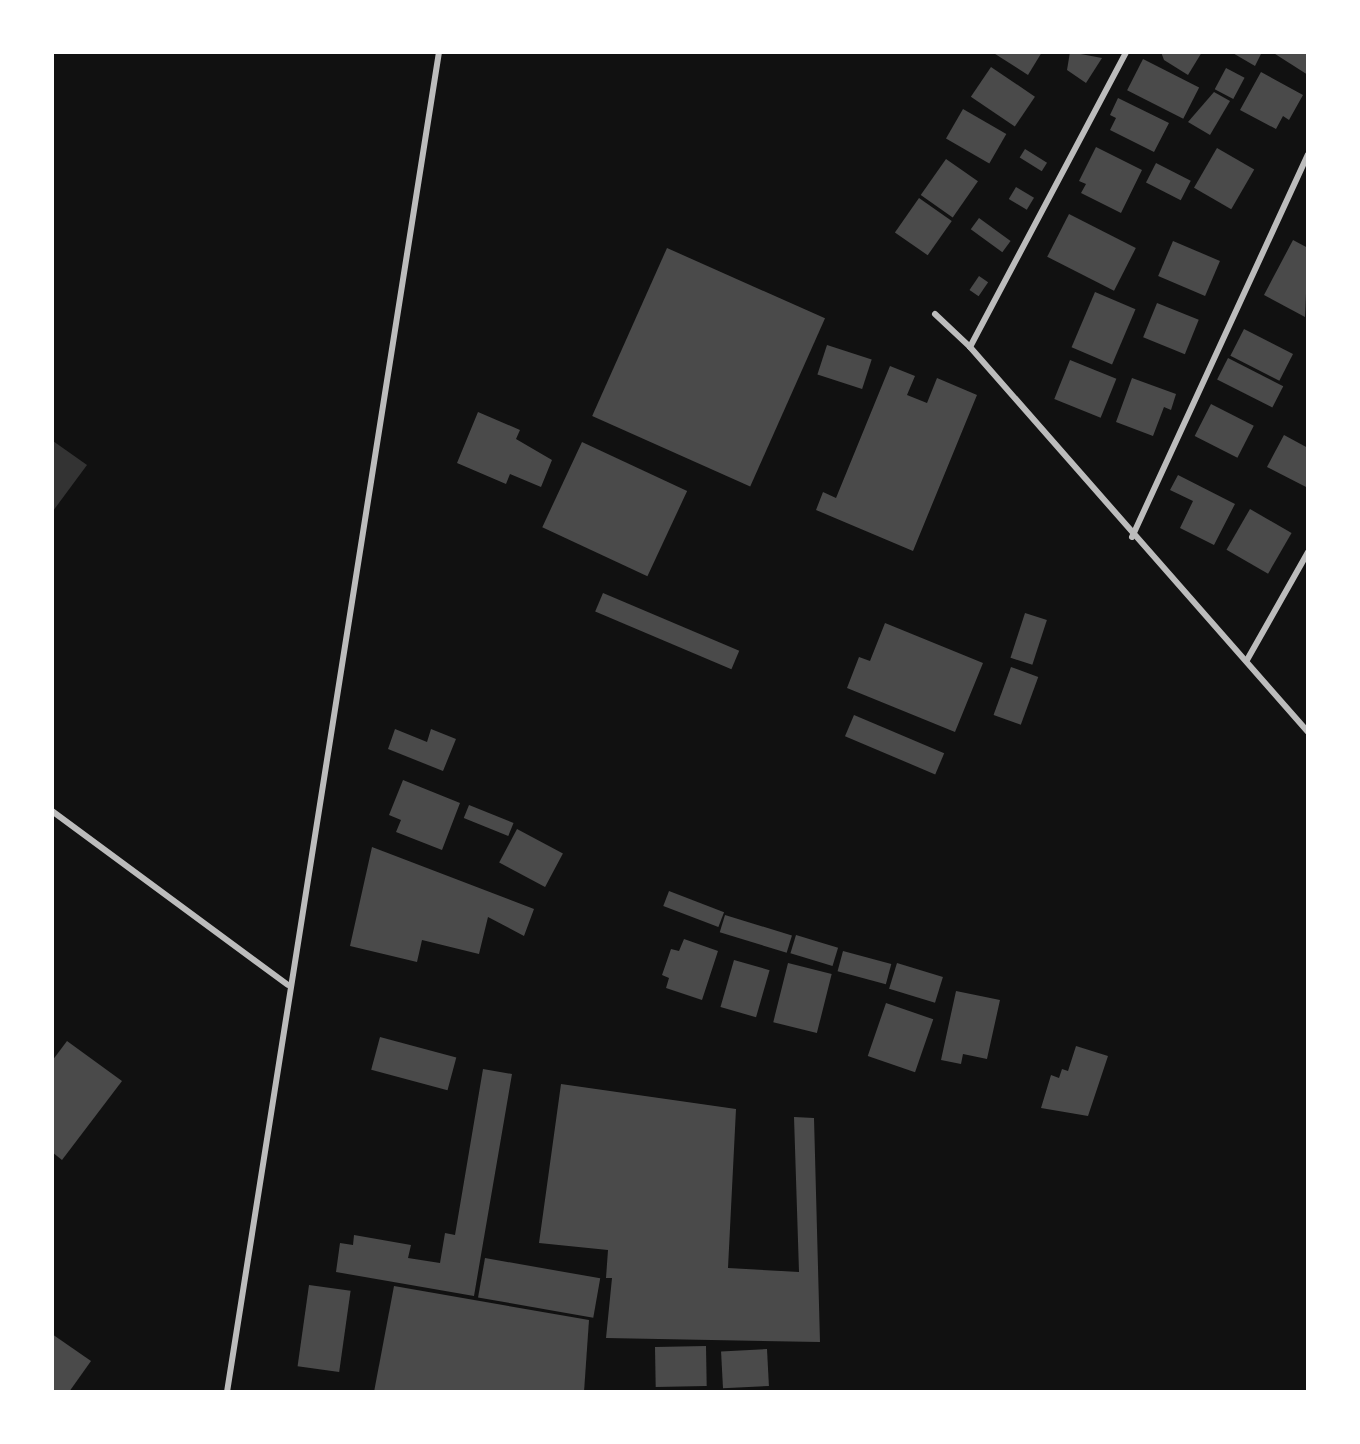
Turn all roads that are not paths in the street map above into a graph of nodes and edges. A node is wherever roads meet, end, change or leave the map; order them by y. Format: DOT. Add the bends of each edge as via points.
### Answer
graph roads {
  1 [pos="439,52"];
  2 [pos="1126,52"];
  3 [pos="1308,155"];
  4 [pos="935,314"];
  5 [pos="970,347"];
  6 [pos="1132,537"];
  7 [pos="1308,552"];
  8 [pos="1247,660"];
  9 [pos="1308,732"];
  10 [pos="52,811"];
  11 [pos="288,985"];
  12 [pos="227,1392"];
  1 -- 11 [label="street"];
  2 -- 5 [label="street"];
  3 -- 6 [label="street"];
  4 -- 5 [label="street"];
  5 -- 6 [label="street"];
  6 -- 8 [label="street"];
  7 -- 8 [label="street"];
  8 -- 9 [label="street"];
  10 -- 11 [label="street"];
  11 -- 12 [label="street"];
}
